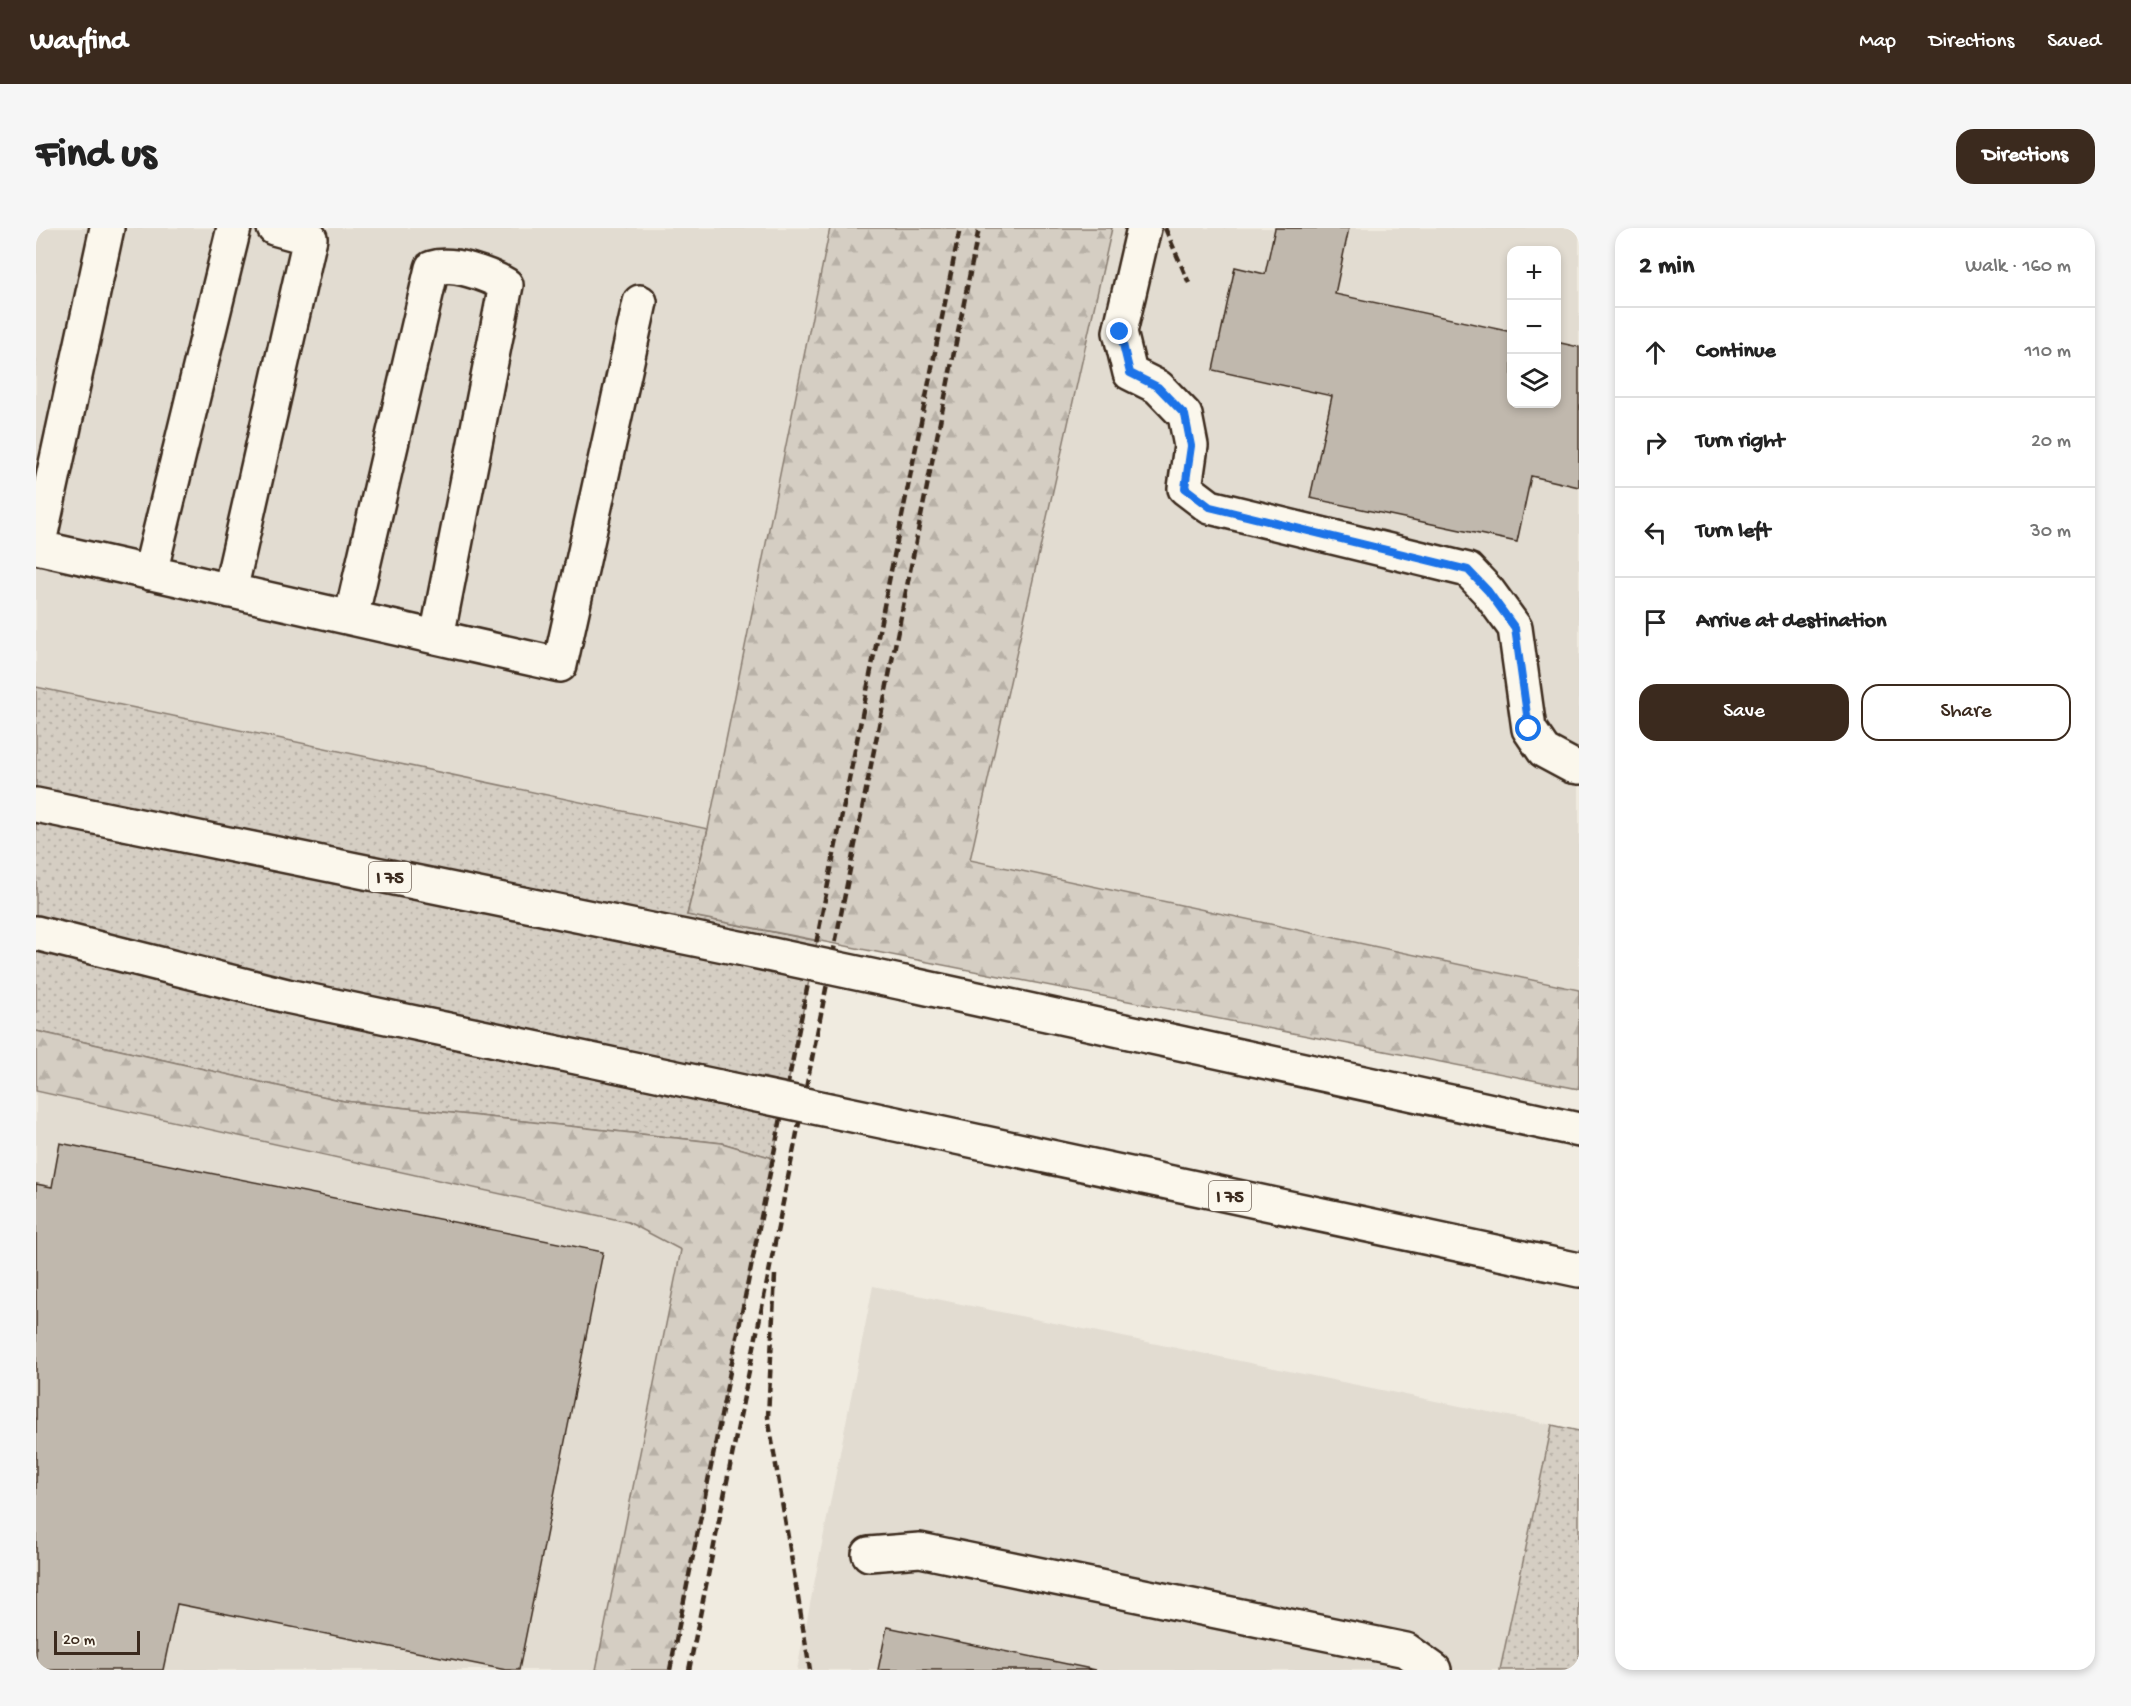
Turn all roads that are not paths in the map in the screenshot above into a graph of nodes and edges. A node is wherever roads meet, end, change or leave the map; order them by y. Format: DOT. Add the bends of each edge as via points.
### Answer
graph roads {
  1 [pos="107,228"];
  2 [pos="234,228"];
  3 [pos="274,228"];
  4 [pos="1144,228"];
  5 [pos="640,302"];
  6 [pos="37,547"];
  7 [pos="150,573"];
  8 [pos="230,591"];
  9 [pos="351,618"];
  10 [pos="437,637"];
  11 [pos="1579,767"];
  12 [pos="36,805"];
  13 [pos="36,933"];
  14 [pos="1579,1130"];
  15 [pos="1576,1270"];
  16 [pos="869,1554"];
  17 [pos="1434,1670"];
  1 -- 6 [label="main road"];
  2 -- 7 [label="main road"];
  3 -- 8 [label="main road" via="310,238"];
  4 -- 11 [label="main road" via="1120,332 1130,373 1158,387 1185,415 1191,446 1185,488 1210,507 1468,570 1515,628 1529,729 1544,751"];
  5 -- 10 [label="main road" via="560,665"];
  6 -- 7 [label="main road"];
  7 -- 8 [label="main road"];
  8 -- 9 [label="main road"];
  9 -- 10 [label="main road"];
  9 -- 10 [label="main road" via="432,268 443,265 490,276 506,285"];
  12 -- 14 [label="main road, I 75, bridge" via="744,949"];
  13 -- 15 [label="main road, I 75, bridge" via="287,996"];
  16 -- 17 [label="main road" via="920,1550 1406,1650"];
}
